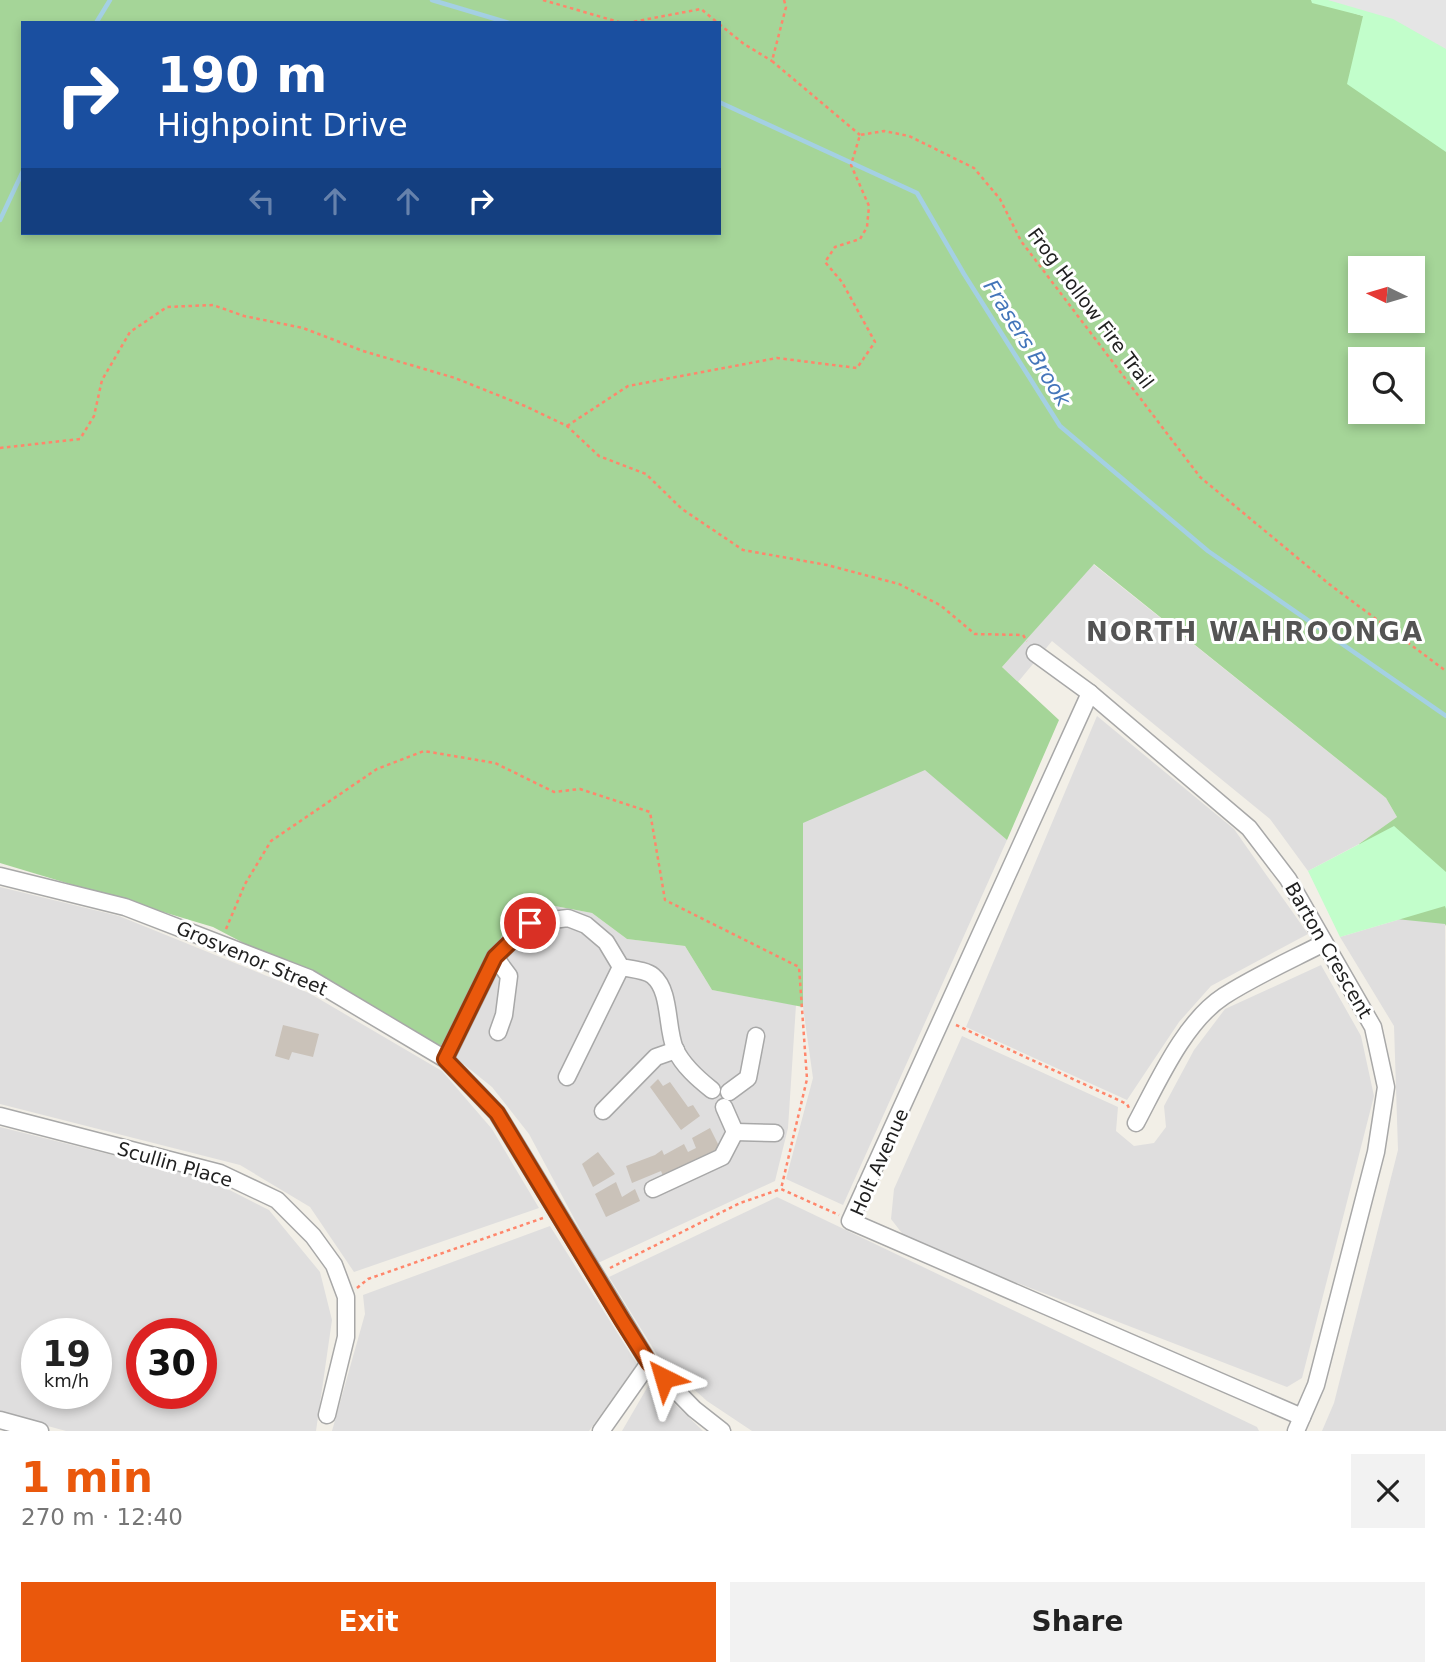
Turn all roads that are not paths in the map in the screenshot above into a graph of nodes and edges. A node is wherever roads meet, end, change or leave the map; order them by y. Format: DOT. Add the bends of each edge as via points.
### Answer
graph roads {
  1 [pos="1035,653"];
  2 [pos="1090,693"];
  3 [pos="0,876"];
  4 [pos="1324,943"];
  5 [pos="495,957"];
  6 [pos="621,967"];
  7 [pos="498,1032"];
  8 [pos="756,1035"];
  9 [pos="676,1050"];
  10 [pos="445,1059"];
  11 [pos="567,1077"];
  12 [pos="726,1099"];
  13 [pos="603,1111"];
  14 [pos="0,1116"];
  15 [pos="1136,1123"];
  16 [pos="735,1132"];
  17 [pos="775,1133"];
  18 [pos="653,1189"];
  19 [pos="649,1363"];
  20 [pos="327,1415"];
  21 [pos="0,1420"];
  22 [pos="1299,1424"];
  23 [pos="40,1431"];
  24 [pos="601,1431"];
  25 [pos="722,1431"];
  1 -- 2 [label="street, Barton Crescent"];
  2 -- 4 [label="street, Barton Crescent" via="1249,828 1288,878"];
  2 -- 22 [label="street, Holt Avenue" via="850,1221"];
  3 -- 10 [label="street, Grosvenor Street" via="125,907 309,978"];
  4 -- 15 [label="street" via="1222,997 1189,1029"];
  4 -- 22 [label="street, Barton Crescent" via="1373,1027 1386,1087 1376,1152 1316,1385"];
  5 -- 6 [label="street" via="530,923 568,918 586,925 606,942"];
  5 -- 7 [label="street" via="509,976"];
  5 -- 10 [label="street"];
  6 -- 9 [label="street" via="651,975 664,990"];
  6 -- 11 [label="street"];
  8 -- 12 [label="street" via="748,1078"];
  9 -- 12 [label="street" via="712,1090 711,1103 717,1107"];
  9 -- 13 [label="street" via="656,1057"];
  10 -- 19 [label="street, Grosvenor Street" via="497,1113"];
  12 -- 16 [label="street"];
  14 -- 20 [label="street, Scullin Place" via="220,1173 277,1200 334,1265 346,1297 346,1337"];
  16 -- 17 [label="street"];
  16 -- 18 [label="street" via="722,1157"];
  19 -- 24 [label="street"];
  19 -- 25 [label="street, Grosvenor Street"];
  21 -- 23 [label="street"];
}
